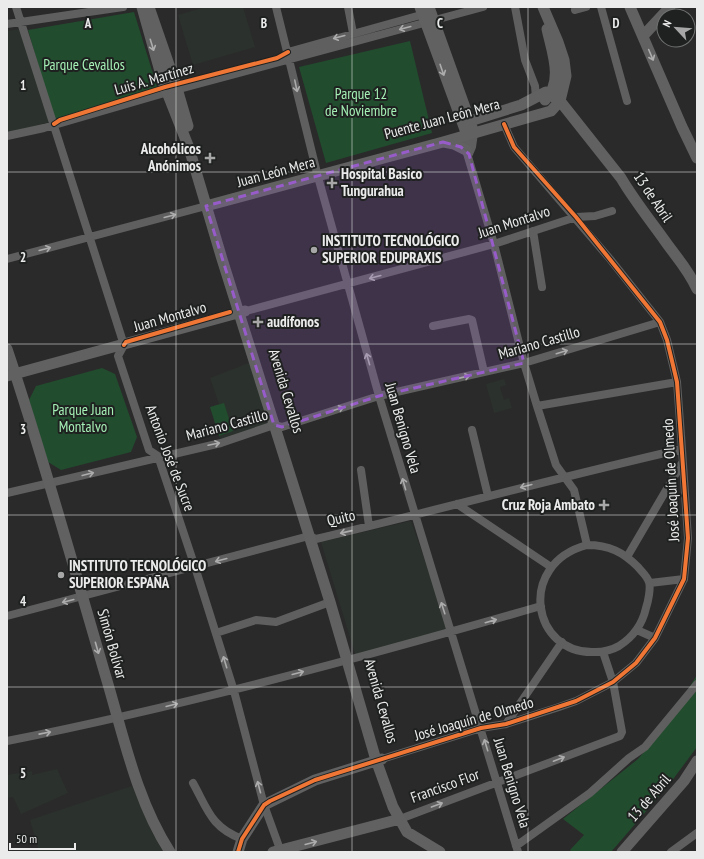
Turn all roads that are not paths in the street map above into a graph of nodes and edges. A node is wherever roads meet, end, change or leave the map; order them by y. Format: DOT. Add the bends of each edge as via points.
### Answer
graph roads {
  1 [pos="16,7"];
  2 [pos="123,7"];
  3 [pos="142,7"];
  4 [pos="149,7"];
  5 [pos="276,7"];
  6 [pos="348,7"];
  7 [pos="483,7"];
  8 [pos="515,7"];
  9 [pos="542,7"];
  10 [pos="586,7"];
  11 [pos="601,7"];
  12 [pos="630,7"];
  13 [pos="670,7"];
  14 [pos="426,10"];
  15 [pos="575,10"];
  16 [pos="21,22"];
  17 [pos="7,24"];
  18 [pos="353,33"];
  19 [pos="643,36"];
  20 [pos="289,56"];
  21 [pos="173,91"];
  22 [pos="544,94"];
  23 [pos="560,101"];
  24 [pos="627,101"];
  25 [pos="551,111"];
  26 [pos="470,121"];
  27 [pos="54,124"];
  28 [pos="504,124"];
  29 [pos="580,126"];
  30 [pos="470,134"];
  31 [pos="7,136"];
  32 [pos="443,142"];
  33 [pos="468,152"];
  34 [pos="697,158"];
  35 [pos="339,171"];
  36 [pos="318,177"];
  37 [pos="210,205"];
  38 [pos="612,211"];
  39 [pos="576,217"];
  40 [pos="533,232"];
  41 [pos="91,237"];
  42 [pos="494,244"];
  43 [pos="7,259"];
  44 [pos="347,284"];
  45 [pos="542,287"];
  46 [pos="697,289"];
  47 [pos="243,312"];
  48 [pos="660,322"];
  49 [pos="433,326"];
  50 [pos="124,345"];
  51 [pos="7,349"];
  52 [pos="524,364"];
  53 [pos="484,372"];
  54 [pos="11,375"];
  55 [pos="677,382"];
  56 [pos="379,396"];
  57 [pos="537,406"];
  58 [pos="278,426"];
  59 [pos="472,430"];
  60 [pos="682,449"];
  61 [pos="158,456"];
  62 [pos="682,463"];
  63 [pos="361,470"];
  64 [pos="564,476"];
  65 [pos="49,482"];
  66 [pos="7,493"];
  67 [pos="488,496"];
  68 [pos="457,504"];
  69 [pos="414,516"];
  70 [pos="369,526"];
  71 [pos="312,537"];
  72 [pos="587,546"];
  73 [pos="627,556"];
  74 [pos="195,567"];
  75 [pos="551,567"];
  76 [pos="684,579"];
  77 [pos="650,583"];
  78 [pos="82,597"];
  79 [pos="330,602"];
  80 [pos="541,606"];
  81 [pos="7,616"];
  82 [pos="637,630"];
  83 [pos="451,632"];
  84 [pos="216,633"];
  85 [pos="655,638"];
  86 [pos="562,642"];
  87 [pos="602,652"];
  88 [pos="350,660"];
  89 [pos="613,682"];
  90 [pos="697,684"];
  91 [pos="234,691"];
  92 [pos="118,718"];
  93 [pos="506,724"];
  94 [pos="481,728"];
  95 [pos="7,741"];
  96 [pos="379,759"];
  97 [pos="697,761"];
  98 [pos="498,782"];
  99 [pos="193,783"];
  100 [pos="264,805"];
  101 [pos="400,818"];
  102 [pos="697,833"];
  103 [pos="242,839"];
  104 [pos="517,849"];
  105 [pos="278,851"];
  106 [pos="170,852"];
  107 [pos="238,852"];
  108 [pos="440,852"];
  109 [pos="622,852"];
  110 [pos="671,852"];
  1 -- 16 [label="street, Antonio José de Sucre"];
  2 -- 16 [label="street"];
  3 -- 21 [label="street, Avenida Cevallos, one-way" via="163,82"];
  4 -- 21 [label="street, Avenida Cevallos"];
  5 -- 20 [label="street, Juan Benigno Vela"];
  6 -- 18 [label="street"];
  7 -- 20 [label="street, Luis A. Martínez, one-way" via="319,51"];
  8 -- 22 [label="street, 13 de Abril" via="525,60 535,86"];
  9 -- 22 [label="street" via="556,68"];
  9 -- 23 [label="street" via="564,60 566,76"];
  10 -- 15 [label="street"];
  11 -- 24 [label="street"];
  12 -- 19 [label="street"];
  13 -- 19 [label="street"];
  14 -- 18 [label="street, Luis A. Martínez"];
  14 -- 26 [label="street"];
  14 -- 30 [label="street, one-way" via="442,70"];
  16 -- 17 [label="street"];
  16 -- 27 [label="street, Antonio José de Sucre"];
  18 -- 20 [label="street, Luis A. Martínez, one-way"];
  19 -- 34 [label="street, one-way"];
  20 -- 21 [label="street, Luis A. Martínez"];
  20 -- 36 [label="street, Juan Benigno Vela, one-way"];
  21 -- 27 [label="street, Luis A. Martínez"];
  21 -- 37 [label="street, Avenida Cevallos"];
  22 -- 23 [label="street, 13 de Abril"];
  22 -- 25 [label="street, 13 de Abril"];
  22 -- 26 [label="street"];
  22 -- 35 [label="street, Puente Juan León Mera" via="542,102 524,112 355,159"];
  23 -- 25 [label="street"];
  23 -- 29 [label="street, 13 de Abril"];
  25 -- 28 [label="street, Juan León Mera"];
  25 -- 29 [label="street, 13 de Abril"];
  26 -- 30 [label="street"];
  27 -- 31 [label="street, Luis A. Martínez"];
  27 -- 41 [label="street, Antonio José de Sucre"];
  28 -- 30 [label="street, Juan León Mera"];
  28 -- 39 [label="street, José Joaquín de Olmedo" via="514,147"];
  29 -- 46 [label="street, 13 de Abril" via="617,172 689,272"];
  30 -- 32 [label="street, Juan León Mera"];
  30 -- 33 [label="street" via="472,147"];
  32 -- 33 [label="street" via="454,144"];
  32 -- 35 [label="street, Juan León Mera"];
  33 -- 42 [label="street"];
  35 -- 36 [label="street, Juan León Mera"];
  36 -- 37 [label="street, Juan León Mera"];
  36 -- 44 [label="street, Juan Benigno Vela"];
  41 -- 37 [label="street, Juan León Mera, one-way"];
  37 -- 47 [label="street, Avenida Cevallos"];
  38 -- 39 [label="street, Juan Montalvo" via="595,216"];
  39 -- 40 [label="street, Juan Montalvo"];
  39 -- 48 [label="street, José Joaquín de Olmedo"];
  40 -- 42 [label="street, Juan Montalvo"];
  40 -- 45 [label="street"];
  43 -- 41 [label="street, Juan León Mera, one-way"];
  41 -- 50 [label="street, Antonio José de Sucre"];
  42 -- 44 [label="street, Juan Montalvo, one-way"];
  42 -- 52 [label="street"];
  44 -- 47 [label="street, Juan Montalvo"];
  56 -- 44 [label="street, Juan Benigno Vela, one-way"];
  47 -- 50 [label="street, Juan Montalvo"];
  47 -- 58 [label="street, Avenida Cevallos"];
  52 -- 48 [label="street, Mariano Castillo, one-way"];
  48 -- 55 [label="street, José Joaquín de Olmedo"];
  49 -- 53 [label="street" via="472,320"];
  50 -- 54 [label="street, Juan Montalvo"];
  50 -- 61 [label="street, Antonio José de Sucre" via="118,356 149,450"];
  51 -- 54 [label="street, Simón Bolívar"];
  52 -- 53 [label="street, Mariano Castillo"];
  52 -- 57 [label="street"];
  56 -- 53 [label="street, Mariano Castillo, one-way"];
  54 -- 65 [label="street, Simón Bolívar"];
  55 -- 57 [label="street"];
  55 -- 60 [label="street, José Joaquín de Olmedo"];
  58 -- 56 [label="street, Mariano Castillo, one-way"];
  69 -- 56 [label="street, Juan Benigno Vela, one-way"];
  57 -- 64 [label="street" via="556,465"];
  61 -- 58 [label="street, Mariano Castillo, one-way" via="221,443"];
  58 -- 71 [label="street, Avenida Cevallos"];
  59 -- 67 [label="street"];
  60 -- 62 [label="street, José Joaquín de Olmedo"];
  60 -- 64 [label="street, Quito"];
  65 -- 61 [label="street, Mariano Castillo, one-way"];
  61 -- 74 [label="street, Antonio José de Sucre"];
  62 -- 73 [label="street"];
  62 -- 76 [label="street, José Joaquín de Olmedo" via="688,538"];
  63 -- 70 [label="street"];
  64 -- 67 [label="street, Quito, one-way"];
  64 -- 72 [label="street" via="574,490"];
  65 -- 66 [label="street, Mariano Castillo"];
  65 -- 78 [label="street, Simón Bolívar"];
  67 -- 68 [label="street, Quito"];
  68 -- 69 [label="street, Quito"];
  68 -- 75 [label="street"];
  69 -- 70 [label="street, Quito"];
  83 -- 69 [label="street, Juan Benigno Vela, one-way"];
  70 -- 71 [label="street, Quito, one-way"];
  71 -- 74 [label="street, Quito, one-way"];
  71 -- 79 [label="street, Avenida Cevallos"];
  71 -- 88 [label="street, Avenida Cevallos"];
  72 -- 73 [label="street" via="602,545"];
  72 -- 75 [label="street" via="561,556"];
  73 -- 77 [label="street"];
  74 -- 78 [label="street, Quito"];
  74 -- 84 [label="street, Antonio José de Sucre"];
  75 -- 80 [label="street" via="542,586"];
  76 -- 77 [label="street"];
  76 -- 85 [label="street, José Joaquín de Olmedo"];
  77 -- 82 [label="street" via="644,618"];
  78 -- 81 [label="street, Quito, one-way"];
  78 -- 92 [label="street, Simón Bolívar, one-way"];
  79 -- 84 [label="street" via="276,622 256,620"];
  79 -- 88 [label="street, Avenida Cevallos"];
  83 -- 80 [label="street, one-way"];
  80 -- 86 [label="street" via="548,626"];
  82 -- 85 [label="street"];
  82 -- 87 [label="street" via="616,648"];
  83 -- 88 [label="street"];
  83 -- 94 [label="street, Juan Benigno Vela"];
  91 -- 84 [label="street, Antonio José de Sucre, one-way"];
  85 -- 89 [label="street, José Joaquín de Olmedo" via="636,663"];
  86 -- 87 [label="street" via="588,653"];
  86 -- 93 [label="street"];
  87 -- 89 [label="street"];
  91 -- 88 [label="street, one-way"];
  88 -- 96 [label="street, Avenida Cevallos"];
  89 -- 93 [label="street, José Joaquín de Olmedo" via="576,701"];
  98 -- 89 [label="street, Francisco Flor, one-way" via="620,736 622,732"];
  90 -- 104 [label="street" via="645,747"];
  92 -- 91 [label="street, one-way"];
  100 -- 91 [label="street, Antonio José de Sucre, one-way"];
  95 -- 92 [label="street, one-way"];
  92 -- 106 [label="street, Simón Bolívar" via="143,796 158,834"];
  93 -- 94 [label="street, José Joaquín de Olmedo"];
  94 -- 96 [label="street, José Joaquín de Olmedo"];
  98 -- 94 [label="street, Juan Benigno Vela, one-way"];
  96 -- 100 [label="street, José Joaquín de Olmedo" via="315,780"];
  96 -- 101 [label="street, Avenida Cevallos" via="400,806"];
  97 -- 109 [label="street, 13 de Abril" via="679,786"];
  101 -- 98 [label="street, Francisco Flor, one-way"];
  98 -- 104 [label="street, Juan Benigno Vela"];
  99 -- 103 [label="street" via="216,823"];
  100 -- 103 [label="street"];
  100 -- 105 [label="street, Antonio José de Sucre"];
  105 -- 101 [label="street, Francisco Flor, one-way"];
  101 -- 108 [label="street" via="407,832"];
  102 -- 110 [label="street"];
  103 -- 107 [label="street"];
}
